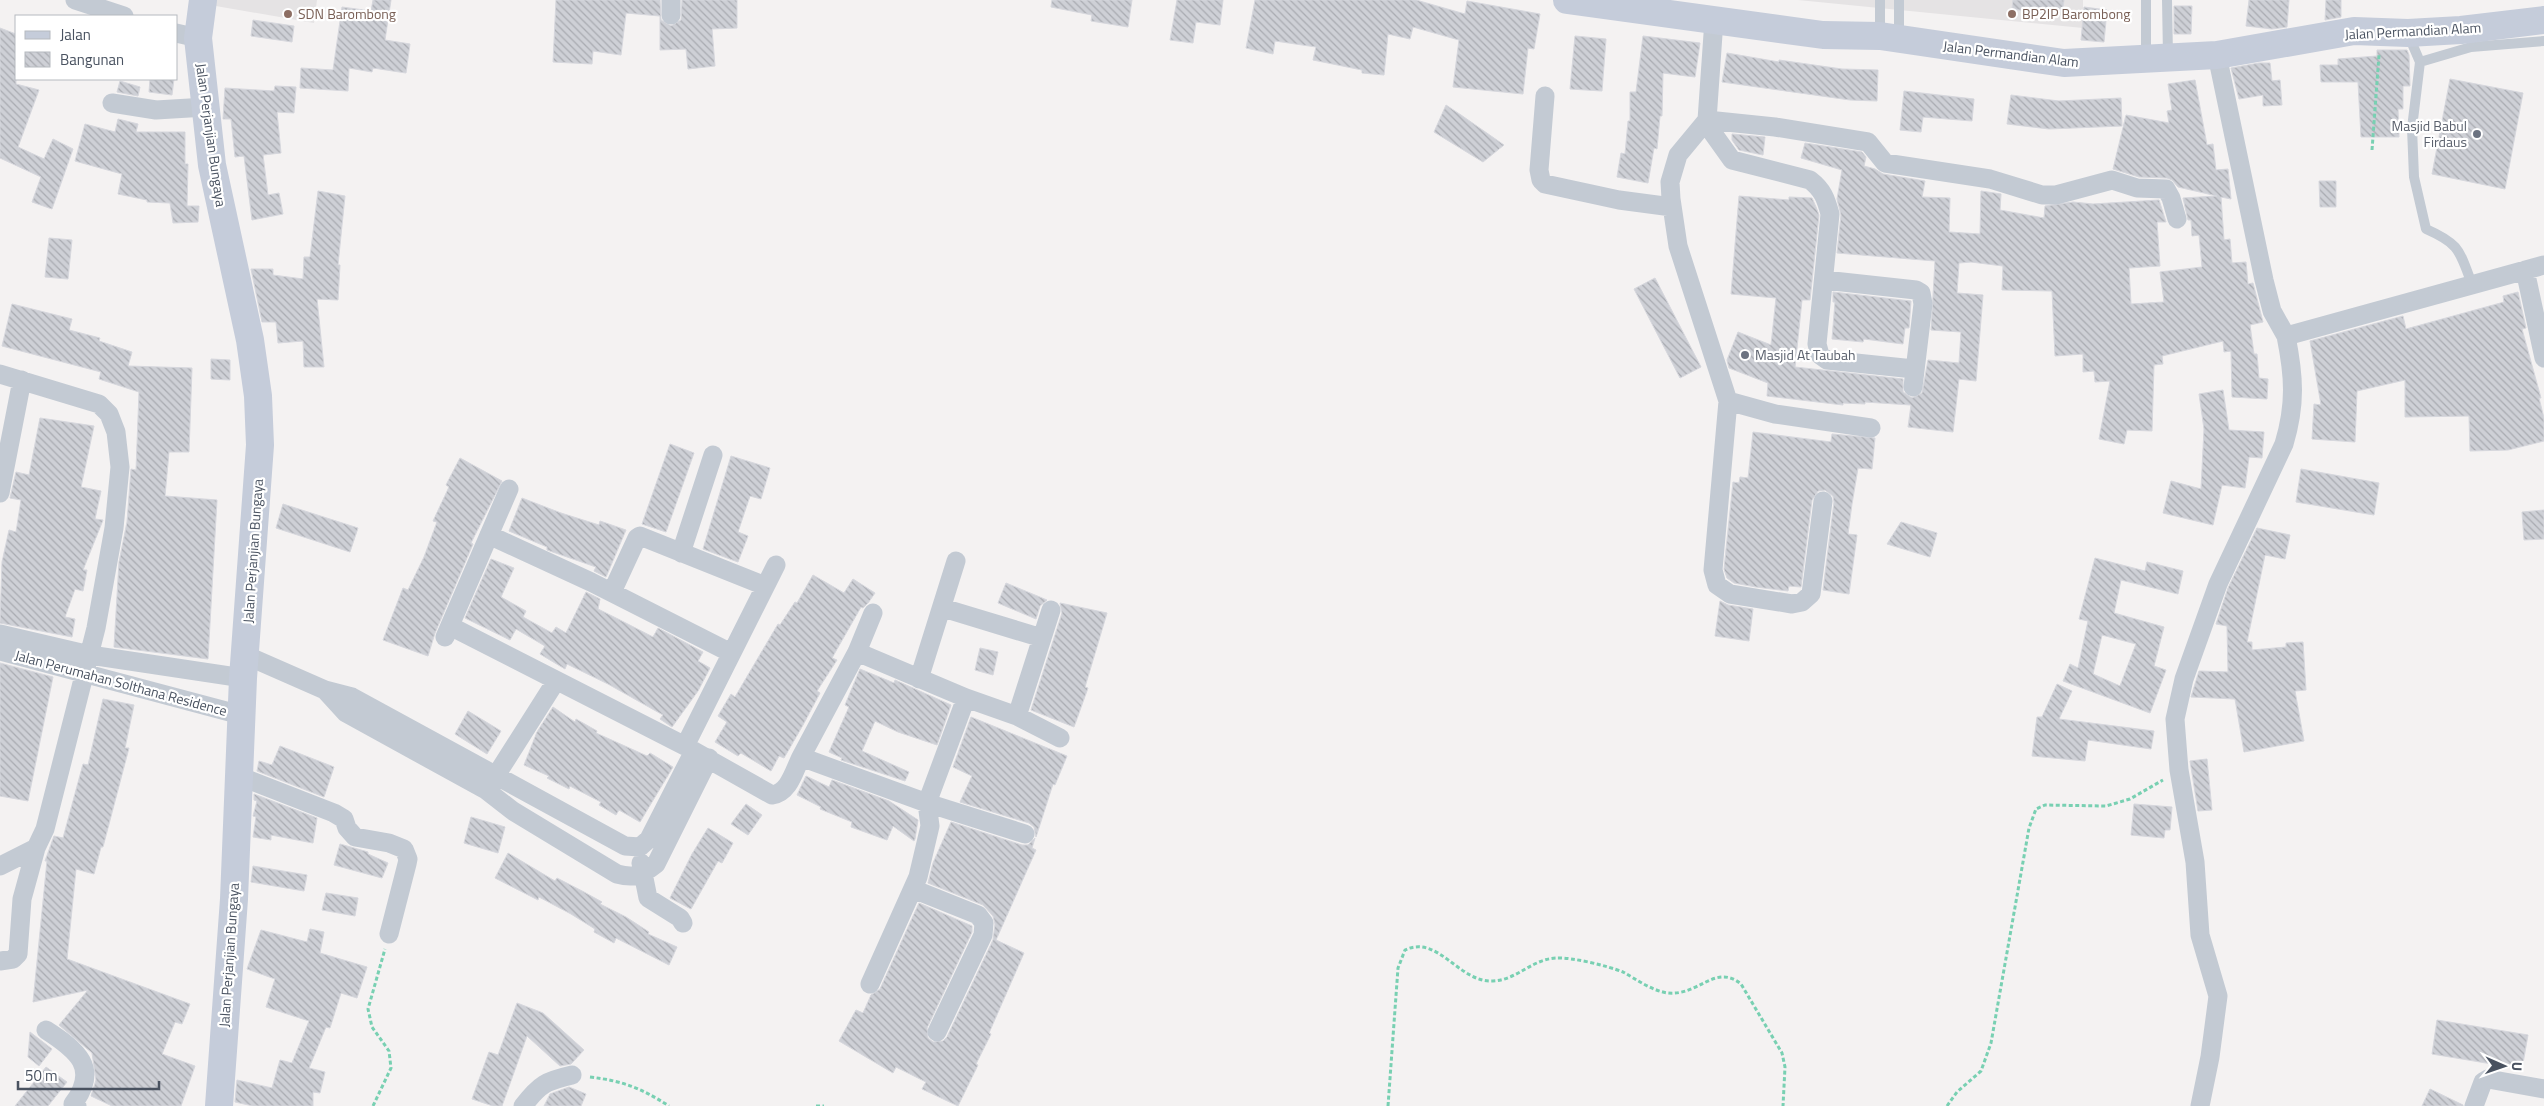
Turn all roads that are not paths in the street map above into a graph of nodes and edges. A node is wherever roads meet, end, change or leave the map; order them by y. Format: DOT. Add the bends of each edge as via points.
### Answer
graph roads {
  1 [pos="75,0"];
  2 [pos="203,0"];
  3 [pos="1567,0"];
  4 [pos="1880,0"];
  5 [pos="1899,0"];
  6 [pos="2146,0"];
  7 [pos="2167,0"];
  8 [pos="121,15"];
  9 [pos="1714,20"];
  10 [pos="2544,20"];
  11 [pos="2408,33"];
  12 [pos="187,35"];
  13 [pos="1889,37"];
  14 [pos="2544,41"];
  15 [pos="2217,55"];
  16 [pos="2157,58"];
  17 [pos="2420,62"];
  18 [pos="1545,96"];
  19 [pos="112,103"];
  20 [pos="206,107"];
  21 [pos="1707,120"];
  22 [pos="1672,207"];
  23 [pos="2177,219"];
  24 [pos="2544,265"];
  25 [pos="2525,270"];
  26 [pos="1824,280"];
  27 [pos="2472,284"];
  28 [pos="2286,336"];
  29 [pos="2544,358"];
  30 [pos="0,374"];
  31 [pos="22,380"];
  32 [pos="1728,401"];
  33 [pos="1871,428"];
  34 [pos="713,455"];
  35 [pos="509,489"];
  36 [pos="0,493"];
  37 [pos="1823,501"];
  38 [pos="489,535"];
  39 [pos="681,553"];
  40 [pos="956,561"];
  41 [pos="776,565"];
  42 [pos="765,586"];
  43 [pos="612,592"];
  44 [pos="943,608"];
  45 [pos="1050,610"];
  46 [pos="872,613"];
  47 [pos="0,634"];
  48 [pos="1042,638"];
  49 [pos="0,651"];
  50 [pos="857,652"];
  51 [pos="731,653"];
  52 [pos="88,664"];
  53 [pos="244,666"];
  54 [pos="919,679"];
  55 [pos="556,681"];
  56 [pos="966,698"];
  57 [pos="241,715"];
  58 [pos="1017,716"];
  59 [pos="1060,738"];
  60 [pos="696,752"];
  61 [pos="801,757"];
  62 [pos="240,776"];
  63 [pos="491,782"];
  64 [pos="927,803"];
  65 [pos="1025,834"];
  66 [pos="640,847"];
  67 [pos="36,848"];
  68 [pos="0,866"];
  69 [pos="642,875"];
  70 [pos="913,889"];
  71 [pos="684,923"];
  72 [pos="389,934"];
  73 [pos="0,961"];
  74 [pos="870,984"];
  75 [pos="46,1030"];
  76 [pos="938,1032"];
  77 [pos="572,1075"];
  78 [pos="2544,1090"];
  79 [pos="74,1105"];
  80 [pos="219,1106"];
  81 [pos="523,1106"];
  82 [pos="2200,1106"];
  83 [pos="2474,1106"];
  1 -- 8 [label="street"];
  2 -- 12 [label="main road, Jalan Perjanjian Bungaya"];
  3 -- 9 [label="main road, Jalan Permandian Alam"];
  4 -- 13 [label="lane"];
  5 -- 13 [label="lane"];
  6 -- 16 [label="lane"];
  7 -- 16 [label="lane"];
  9 -- 13 [label="main road, Jalan Permandian Alam" via="1823,35"];
  9 -- 21 [label="street"];
  10 -- 11 [label="main road, Jalan Permandian Alam"];
  11 -- 15 [label="main road, Jalan Permandian Alam" via="2354,31"];
  11 -- 17 [label="lane"];
  12 -- 20 [label="main road, Jalan Perjanjian Bungaya"];
  13 -- 16 [label="main road, Jalan Permandian Alam" via="2064,63"];
  14 -- 17 [label="lane" via="2471,46"];
  15 -- 16 [label="main road, Jalan Permandian Alam"];
  15 -- 28 [label="street" via="2264,280 2272,311"];
  17 -- 27 [label="lane" via="2412,128 2414,177 2426,229 2450,240 2461,255"];
  18 -- 22 [label="street" via="1539,170 1545,184 1619,200"];
  19 -- 20 [label="street" via="156,110"];
  20 -- 53 [label="main road, Jalan Perjanjian Bungaya" via="212,166 245,313 258,396 259,474"];
  21 -- 22 [label="street" via="1678,156 1673,168 1670,182"];
  21 -- 23 [label="street" via="1868,142 1886,163 1990,179 2042,196 2112,180 2137,188 2166,189"];
  21 -- 26 [label="street" via="1732,160 1810,180 1825,195 1830,214"];
  22 -- 32 [label="street" via="1678,246"];
  24 -- 25 [label="street"];
  25 -- 27 [label="street"];
  25 -- 29 [label="street"];
  26 -- 26 [label="street" via="1817,344 1820,355 1827,360 1914,378 1921,293"];
  27 -- 28 [label="street"];
  28 -- 82 [label="street" via="2293,381 2291,422 2284,444 2218,584 2184,679 2175,719 2179,770 2195,862 2200,935 2218,996"];
  30 -- 31 [label="street"];
  31 -- 36 [label="street"];
  31 -- 52 [label="street" via="99,404 109,414 116,432 120,467 114,528"];
  32 -- 33 [label="street" via="1775,414"];
  32 -- 37 [label="street" via="1712,570 1717,585 1730,594 1792,604 1807,600 1811,594"];
  34 -- 39 [label="street"];
  35 -- 38 [label="street"];
  38 -- 43 [label="street"];
  38 -- 55 [label="street" via="447,632"];
  39 -- 42 [label="street"];
  39 -- 43 [label="street" via="643,537 637,538"];
  40 -- 44 [label="street"];
  41 -- 42 [label="street"];
  42 -- 51 [label="street"];
  43 -- 51 [label="street"];
  44 -- 48 [label="street"];
  44 -- 54 [label="street"];
  45 -- 48 [label="street"];
  46 -- 50 [label="street"];
  47 -- 52 [label="street, Jalan Perumahan Solthana Residence"];
  48 -- 58 [label="street"];
  49 -- 52 [label="street, Jalan Perumahan Solthana Residence"];
  50 -- 54 [label="street"];
  50 -- 61 [label="street"];
  51 -- 60 [label="street"];
  52 -- 53 [label="street, Jalan Perumahan Solthana Residence"];
  52 -- 57 [label="street, Jalan Perumahan Solthana Residence"];
  52 -- 67 [label="street" via="45,829"];
  53 -- 57 [label="main road, Jalan Perjanjian Bungaya"];
  53 -- 63 [label="street, Jalan Perumahan Solthana Residence" via="352,697"];
  54 -- 56 [label="street"];
  55 -- 60 [label="street"];
  55 -- 63 [label="street"];
  56 -- 58 [label="street"];
  56 -- 64 [label="street"];
  57 -- 62 [label="main road, Jalan Perjanjian Bungaya"];
  58 -- 59 [label="street"];
  60 -- 61 [label="street" via="772,795 780,793 788,784"];
  60 -- 66 [label="street" via="648,839"];
  60 -- 69 [label="street" via="656,864"];
  61 -- 64 [label="street"];
  62 -- 72 [label="street" via="334,812 344,819 355,837 404,848 408,859"];
  62 -- 80 [label="main road, Jalan Perjanjian Bungaya"];
  63 -- 66 [label="street" via="625,846"];
  63 -- 69 [label="street" via="513,811 617,874"];
  64 -- 65 [label="street"];
  64 -- 70 [label="street" via="930,826"];
  66 -- 69 [label="street"];
  67 -- 68 [label="street"];
  67 -- 73 [label="street" via="22,899 18,954 13,959"];
  69 -- 71 [label="street" via="651,901"];
  70 -- 74 [label="street"];
  70 -- 76 [label="street" via="978,915 985,927"];
  75 -- 79 [label="street" via="67,1044 82,1060 85,1083"];
  77 -- 81 [label="street" via="547,1081"];
  78 -- 83 [label="street" via="2488,1079 2483,1082"];
}
